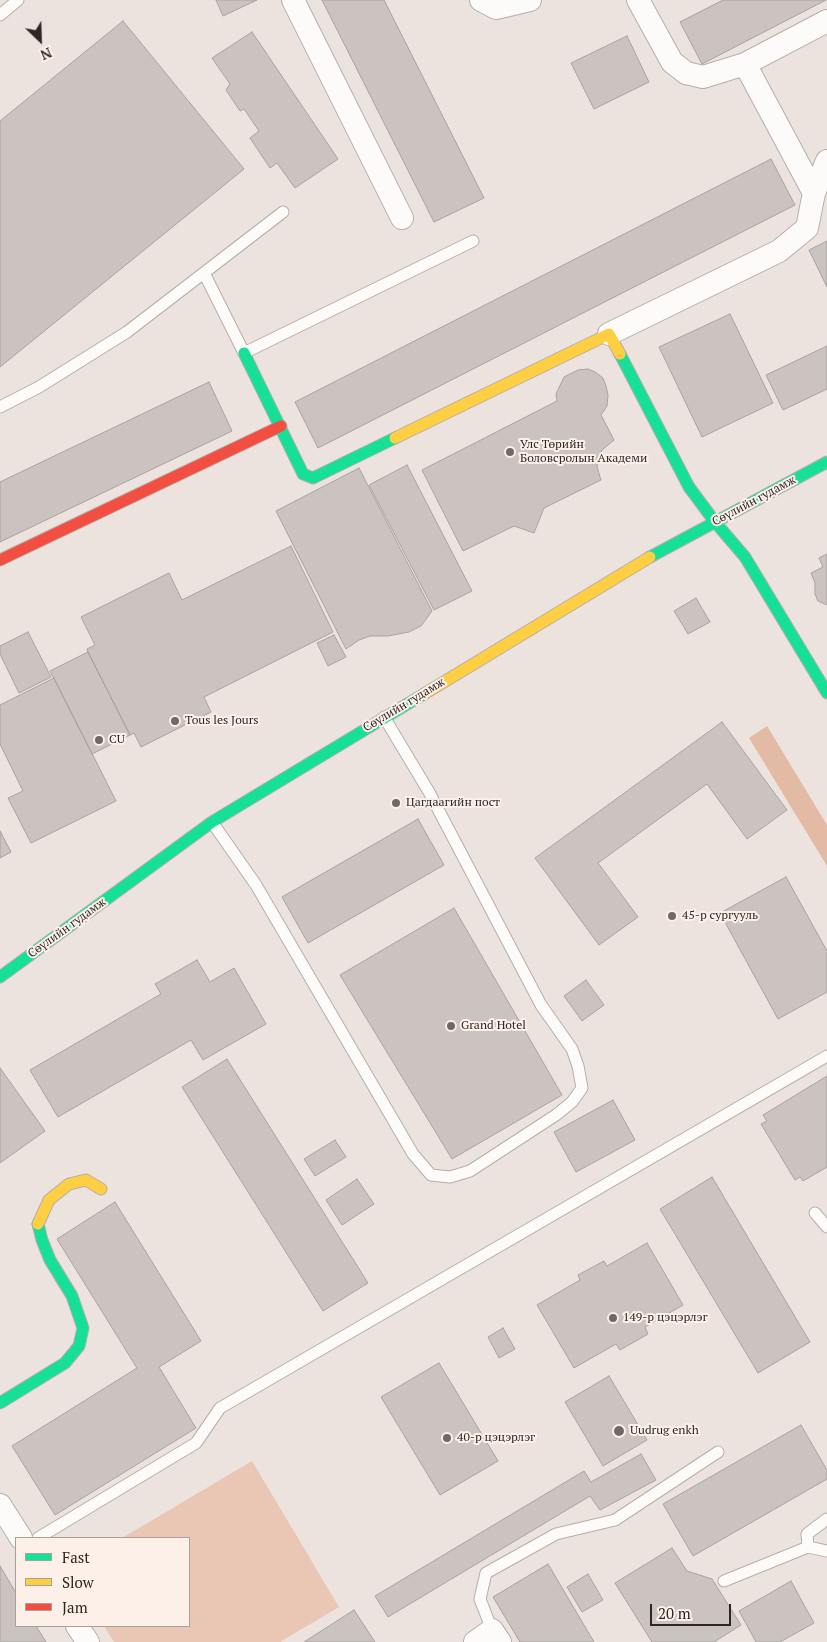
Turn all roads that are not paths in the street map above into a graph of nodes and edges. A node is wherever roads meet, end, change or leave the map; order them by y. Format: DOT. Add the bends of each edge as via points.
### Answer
graph roads {
  1 [pos="18,0"];
  2 [pos="293,0"];
  3 [pos="481,0"];
  4 [pos="530,0"];
  5 [pos="638,0"];
  6 [pos="0,15"];
  7 [pos="827,21"];
  8 [pos="745,64"];
  9 [pos="827,161"];
  10 [pos="814,193"];
  11 [pos="284,212"];
  12 [pos="402,218"];
  13 [pos="473,241"];
  14 [pos="204,273"];
  15 [pos="609,334"];
  16 [pos="244,353"];
  17 [pos="0,408"];
  18 [pos="281,426"];
  19 [pos="827,462"];
  20 [pos="715,522"];
  21 [pos="0,560"];
  22 [pos="827,692"];
  23 [pos="384,717"];
  24 [pos="212,822"];
  25 [pos="0,977"];
  26 [pos="827,1056"];
  27 [pos="102,1189"];
  28 [pos="816,1213"];
  29 [pos="827,1227"];
  30 [pos="0,1403"];
  31 [pos="718,1452"];
  32 [pos="0,1505"];
  33 [pos="827,1519"];
  34 [pos="20,1537"];
  35 [pos="40,1537"];
  36 [pos="808,1547"];
  37 [pos="827,1551"];
  38 [pos="724,1581"];
  39 [pos="78,1627"];
  40 [pos="489,1638"];
  41 [pos="88,1642"];
  1 -- 6 [label="lane"];
  2 -- 12 [label="street"];
  3 -- 4 [label="street" via="496,8"];
  5 -- 8 [label="street" via="672,62 686,73 703,77"];
  7 -- 8 [label="street"];
  8 -- 10 [label="street"];
  9 -- 10 [label="street"];
  10 -- 15 [label="street" via="807,228 779,251"];
  11 -- 14 [label="lane"];
  13 -- 16 [label="lane"];
  14 -- 16 [label="lane"];
  14 -- 17 [label="lane" via="127,332"];
  15 -- 18 [label="street" via="314,478 303,474"];
  15 -- 20 [label="street" via="689,487"];
  16 -- 18 [label="street"];
  18 -- 21 [label="street"];
  19 -- 20 [label="street, Сөүлийн гудамж"];
  20 -- 22 [label="street" via="745,557"];
  20 -- 23 [label="street, Сөүлийн гудамж" via="668,546"];
  23 -- 24 [label="street, Сөүлийн гудамж"];
  23 -- 24 [label="lane" via="429,792 541,1005 572,1049 578,1066 582,1088 572,1102 470,1170 450,1177 431,1175 413,1154 256,885"];
  24 -- 25 [label="street, Сөүлийн гудамж"];
  26 -- 35 [label="lane" via="220,1408 196,1443"];
  27 -- 30 [label="street" via="86,1180 69,1184 50,1200 38,1222 50,1260 72,1296 84,1328 79,1346 65,1363"];
  28 -- 29 [label="lane"];
  31 -- 40 [label="lane" via="615,1520 556,1534 486,1573 480,1599"];
  32 -- 34 [label="street"];
  33 -- 36 [label="lane" via="808,1534"];
  36 -- 37 [label="lane"];
  36 -- 38 [label="lane"];
  39 -- 41 [label="street"];
}
